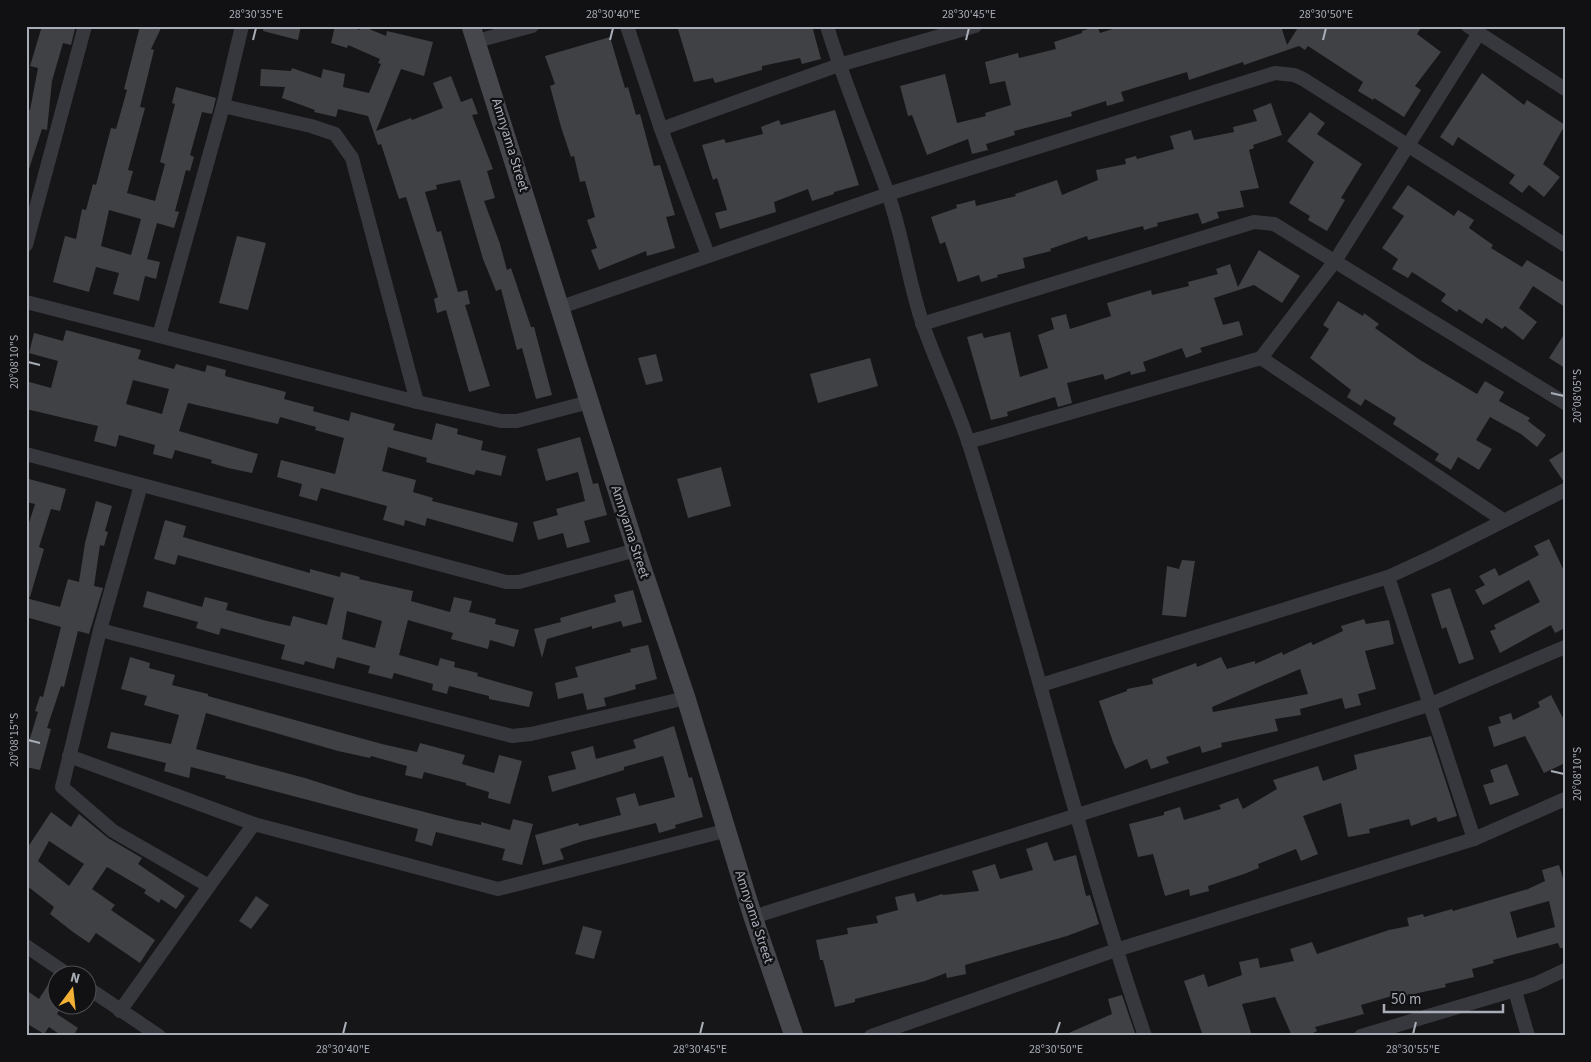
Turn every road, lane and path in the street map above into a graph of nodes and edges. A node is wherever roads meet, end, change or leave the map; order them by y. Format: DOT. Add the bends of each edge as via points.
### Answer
graph roads {
  1 [pos="85,26"];
  2 [pos="242,26"];
  3 [pos="532,26"];
  4 [pos="627,26"];
  5 [pos="828,26"];
  6 [pos="975,26"];
  7 [pos="1474,30"];
  8 [pos="474,34"];
  9 [pos="839,65"];
  10 [pos="1565,88"];
  11 [pos="223,106"];
  12 [pos="661,129"];
  13 [pos="1409,146"];
  14 [pos="888,194"];
  15 [pos="26,245"];
  16 [pos="1565,245"];
  17 [pos="708,255"];
  18 [pos="1335,261"];
  19 [pos="26,302"];
  20 [pos="561,307"];
  21 [pos="922,324"];
  22 [pos="159,336"];
  23 [pos="1261,358"];
  24 [pos="417,402"];
  25 [pos="589,402"];
  26 [pos="1565,404"];
  27 [pos="968,442"];
  28 [pos="26,454"];
  29 [pos="141,485"];
  30 [pos="1565,490"];
  31 [pos="1503,520"];
  32 [pos="636,550"];
  33 [pos="1388,577"];
  34 [pos="100,630"];
  35 [pos="1565,647"];
  36 [pos="1041,685"];
  37 [pos="686,698"];
  38 [pos="1431,704"];
  39 [pos="69,756"];
  40 [pos="1565,799"];
  41 [pos="1076,816"];
  42 [pos="254,824"];
  43 [pos="728,830"];
  44 [pos="1474,840"];
  45 [pos="209,886"];
  46 [pos="753,917"];
  47 [pos="26,946"];
  48 [pos="1116,950"];
  49 [pos="52,964"];
  50 [pos="1565,970"];
  51 [pos="1515,991"];
  52 [pos="98,995"];
  53 [pos="120,1011"];
  54 [pos="159,1036"];
  55 [pos="794,1036"];
  56 [pos="871,1036"];
  57 [pos="1145,1036"];
  58 [pos="1361,1036"];
  59 [pos="1528,1036"];
  1 -- 15 [label="street"];
  2 -- 11 [label="street"];
  3 -- 8 [label="street"];
  4 -- 12 [label="street"];
  5 -- 9 [label="street"];
  6 -- 9 [label="street"];
  7 -- 10 [label="street"];
  7 -- 13 [label="street"];
  8 -- 20 [label="street, Amnyama Street"];
  9 -- 12 [label="street"];
  9 -- 14 [label="street"];
  11 -- 22 [label="street"];
  11 -- 24 [label="street" via="335,134 352,158"];
  12 -- 17 [label="street"];
  13 -- 14 [label="street" via="1303,79 1275,74"];
  13 -- 16 [label="street"];
  13 -- 18 [label="street"];
  14 -- 17 [label="street"];
  14 -- 21 [label="street"];
  17 -- 20 [label="street"];
  18 -- 21 [label="street" via="1274,224 1254,222"];
  18 -- 23 [label="street"];
  18 -- 26 [label="street"];
  19 -- 22 [label="street"];
  20 -- 25 [label="street, Amnyama Street"];
  21 -- 27 [label="street"];
  22 -- 24 [label="street"];
  23 -- 27 [label="street"];
  23 -- 31 [label="street"];
  24 -- 25 [label="street" via="510,422"];
  25 -- 32 [label="street, Amnyama Street"];
  27 -- 36 [label="street"];
  28 -- 29 [label="street"];
  29 -- 32 [label="street" via="506,582 519,582"];
  29 -- 34 [label="street"];
  30 -- 31 [label="street"];
  31 -- 33 [label="street"];
  32 -- 37 [label="street, Amnyama Street"];
  33 -- 36 [label="street"];
  33 -- 38 [label="street"];
  34 -- 37 [label="street" via="512,736"];
  34 -- 39 [label="street"];
  35 -- 38 [label="street"];
  36 -- 41 [label="street"];
  37 -- 43 [label="street, Amnyama Street"];
  38 -- 41 [label="street"];
  38 -- 44 [label="street"];
  39 -- 42 [label="street"];
  39 -- 45 [label="street" via="62,787 113,831"];
  40 -- 44 [label="street"];
  41 -- 46 [label="street"];
  41 -- 48 [label="street"];
  42 -- 43 [label="street" via="498,889"];
  42 -- 45 [label="street"];
  43 -- 46 [label="street, Amnyama Street"];
  44 -- 48 [label="street"];
  45 -- 53 [label="street"];
  46 -- 55 [label="street, Amnyama Street"];
  47 -- 49 [label="street"];
  48 -- 56 [label="street"];
  48 -- 57 [label="street"];
  50 -- 51 [label="street"];
  51 -- 58 [label="street"];
  51 -- 59 [label="street"];
  52 -- 53 [label="street"];
  53 -- 54 [label="street"];
}
